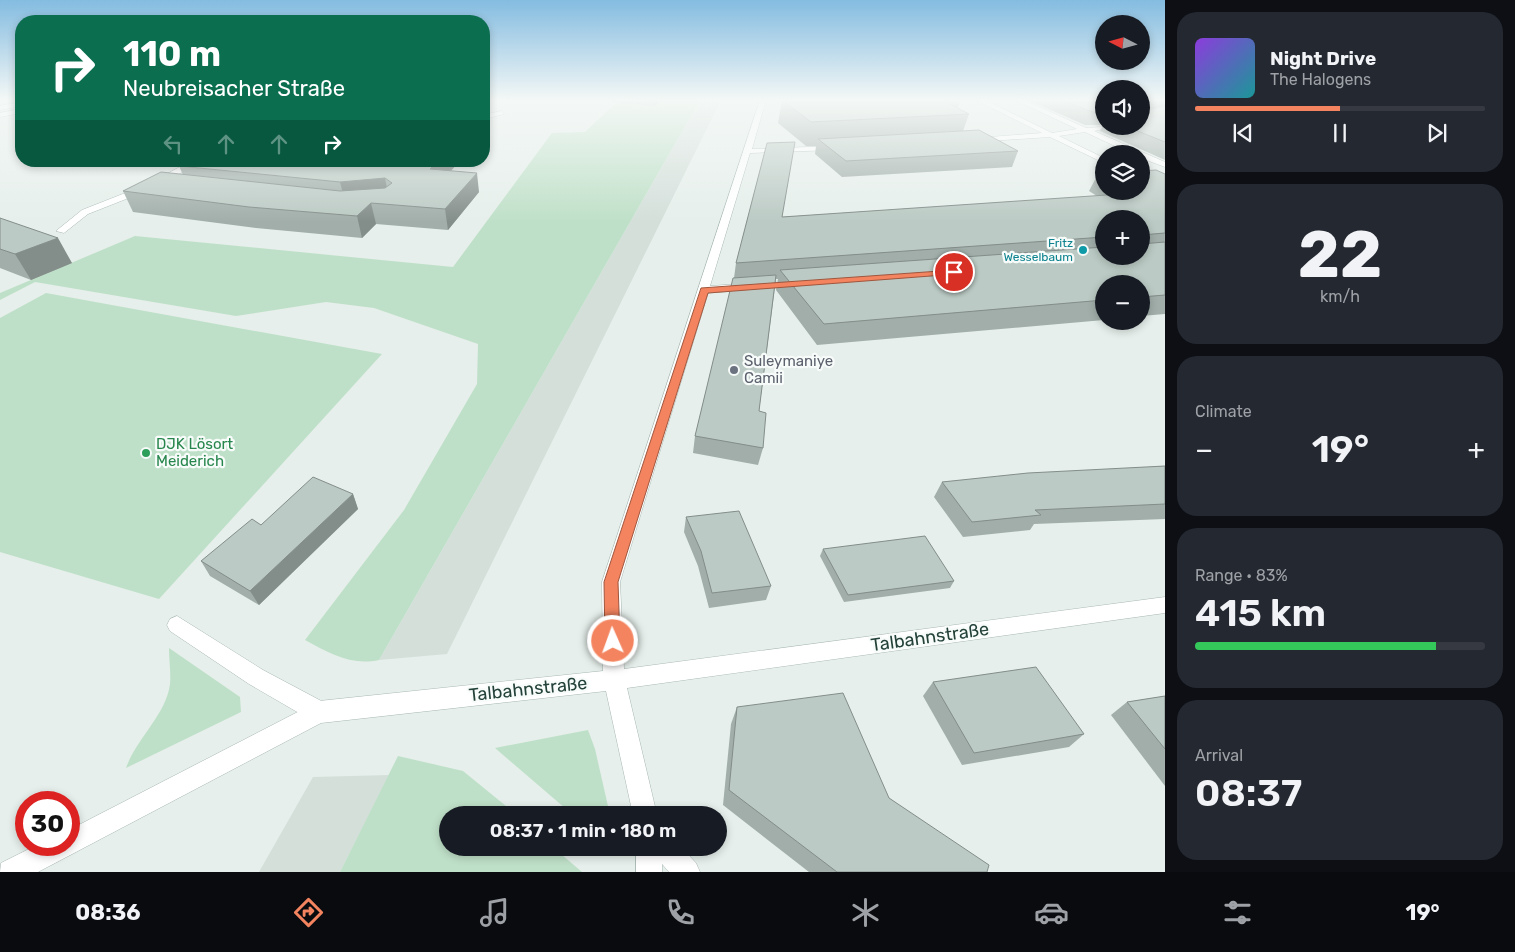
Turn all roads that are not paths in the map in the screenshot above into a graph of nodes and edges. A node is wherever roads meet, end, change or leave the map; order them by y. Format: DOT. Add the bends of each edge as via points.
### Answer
graph roads {
  1 [pos="751,141"];
  2 [pos="971,141"];
  3 [pos="975,141"];
  4 [pos="1063,141"];
  5 [pos="844,148"];
  6 [pos="748,151"];
  7 [pos="1095,157"];
  8 [pos="1150,158"];
  9 [pos="1165,165"];
  10 [pos="187,167"];
  11 [pos="152,186"];
  12 [pos="171,188"];
  13 [pos="61,231"];
  14 [pos="812,282"];
  15 [pos="704,290"];
  16 [pos="1165,605"];
  17 [pos="177,625"];
  18 [pos="614,680"];
  19 [pos="319,712"];
  20 [pos="643,806"];
  21 [pos="80,837"];
  22 [pos="43,856"];
  23 [pos="649,856"];
  24 [pos="672,856"];
  25 [pos="10,872"];
  26 [pos="649,872"];
  27 [pos="687,872"];
  1 -- 6 [label="street"];
  2 -- 3 [label="street"];
  4 -- 7 [label="street"];
  5 -- 6 [label="street"];
  6 -- 15 [label="street"];
  8 -- 9 [label="street"];
  10 -- 11 [label="street"];
  11 -- 12 [label="street"];
  11 -- 13 [label="street" via="85,212"];
  14 -- 15 [label="street"];
  15 -- 18 [label="street" via="611,582"];
  16 -- 18 [label="street, Talbahnstraße"];
  17 -- 19 [label="street" via="256,678"];
  18 -- 19 [label="street, Talbahnstraße"];
  18 -- 20 [label="street"];
  19 -- 21 [label="street, Talbahnstraße"];
  22 -- 25 [label="street"];
  23 -- 26 [label="street"];
  24 -- 27 [label="street"];
}
